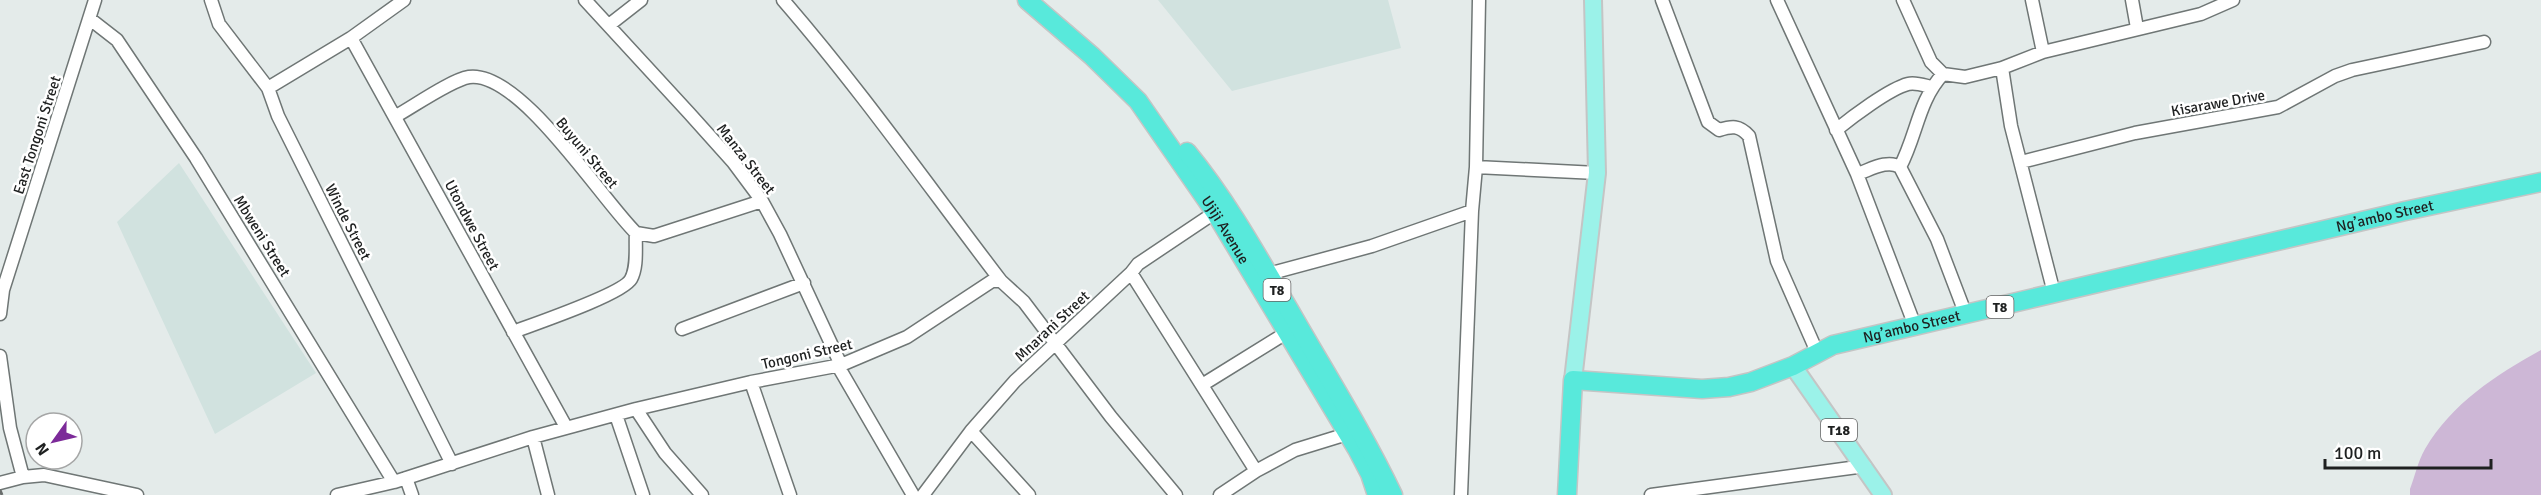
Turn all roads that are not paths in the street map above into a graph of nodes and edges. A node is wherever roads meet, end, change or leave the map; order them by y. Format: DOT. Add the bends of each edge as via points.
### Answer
graph roads {
  1 [pos="95,0"];
  2 [pos="225,0"];
  3 [pos="404,0"];
  4 [pos="585,0"];
  5 [pos="640,0"];
  6 [pos="783,0"];
  7 [pos="1028,0"];
  8 [pos="1479,0"];
  9 [pos="1593,0"];
  10 [pos="1662,0"];
  11 [pos="1778,0"];
  12 [pos="1903,0"];
  13 [pos="2032,0"];
  14 [pos="2132,0"];
  15 [pos="2233,0"];
  16 [pos="212,4"];
  17 [pos="90,19"];
  18 [pos="609,25"];
  19 [pos="2137,28"];
  20 [pos="351,38"];
  21 [pos="2484,42"];
  22 [pos="2043,52"];
  23 [pos="2002,68"];
  24 [pos="1943,74"];
  25 [pos="1931,87"];
  26 [pos="268,88"];
  27 [pos="396,116"];
  28 [pos="1836,130"];
  29 [pos="2021,162"];
  30 [pos="1476,166"];
  31 [pos="1900,167"];
  32 [pos="1597,172"];
  33 [pos="1857,174"];
  34 [pos="2541,182"];
  35 [pos="762,201"];
  36 [pos="1220,208"];
  37 [pos="1472,211"];
  38 [pos="636,233"];
  39 [pos="1131,273"];
  40 [pos="1261,276"];
  41 [pos="1001,281"];
  42 [pos="804,283"];
  43 [pos="1,287"];
  44 [pos="2054,293"];
  45 [pos="0,314"];
  46 [pos="1966,315"];
  47 [pos="1915,326"];
  48 [pos="682,329"];
  49 [pos="513,332"];
  50 [pos="1286,333"];
  51 [pos="1055,343"];
  52 [pos="1817,352"];
  53 [pos="0,356"];
  54 [pos="840,365"];
  55 [pos="1792,366"];
  56 [pos="1573,380"];
  57 [pos="751,382"];
  58 [pos="1202,385"];
  59 [pos="636,409"];
  60 [pos="616,415"];
  61 [pos="566,428"];
  62 [pos="971,431"];
  63 [pos="1347,434"];
  64 [pos="533,437"];
  65 [pos="452,464"];
  66 [pos="1865,466"];
  67 [pos="1256,471"];
  68 [pos="23,477"];
  69 [pos="400,480"];
  70 [pos="0,483"];
  71 [pos="1568,494"];
  72 [pos="137,495"];
  73 [pos="337,495"];
  74 [pos="412,495"];
  75 [pos="548,495"];
  76 [pos="643,495"];
  77 [pos="702,495"];
  78 [pos="790,495"];
  79 [pos="913,495"];
  80 [pos="922,495"];
  81 [pos="1029,495"];
  82 [pos="1176,495"];
  83 [pos="1220,495"];
  84 [pos="1377,495"];
  85 [pos="1393,495"];
  86 [pos="1461,495"];
  87 [pos="1651,495"];
  88 [pos="1883,495"];
  1 -- 17 [label="street, East Tongoni Street"];
  2 -- 16 [label="street"];
  3 -- 20 [label="street"];
  4 -- 18 [label="street, Manza Street"];
  5 -- 18 [label="street"];
  6 -- 41 [label="street" via="881,120"];
  7 -- 36 [label="highway, Ujiji Avenue / T8" via="1138,101"];
  8 -- 30 [label="street"];
  9 -- 32 [label="main road"];
  10 -- 52 [label="street" via="1708,122 1719,129 1741,128 1749,136 1778,261"];
  11 -- 28 [label="street"];
  12 -- 24 [label="street" via="1931,62"];
  13 -- 22 [label="street"];
  14 -- 19 [label="street"];
  15 -- 19 [label="street" via="2200,14"];
  16 -- 26 [label="street, Winde Street" via="224,30"];
  17 -- 43 [label="street, East Tongoni Street"];
  17 -- 69 [label="street, Mbweni Street" via="117,40"];
  18 -- 35 [label="street, Manza Street" via="733,162"];
  19 -- 22 [label="street"];
  20 -- 26 [label="street"];
  20 -- 27 [label="street, Utondwe Street"];
  21 -- 29 [label="street, Kisarawe Drive" via="2343,73 2278,107 2135,133"];
  22 -- 23 [label="street"];
  23 -- 24 [label="street" via="1965,77"];
  23 -- 29 [label="street"];
  24 -- 25 [label="street"];
  25 -- 28 [label="street" via="1909,84 1898,88 1861,109"];
  25 -- 31 [label="street"];
  26 -- 65 [label="street, Winde Street" via="278,116"];
  27 -- 38 [label="street, Buyuni Street" via="460,80 478,77 496,83 534,113"];
  27 -- 49 [label="street, Utondwe Street"];
  28 -- 33 [label="street"];
  29 -- 44 [label="street"];
  30 -- 32 [label="street"];
  30 -- 37 [label="street"];
  31 -- 33 [label="street" via="1884,165"];
  31 -- 46 [label="street" via="1937,239"];
  32 -- 56 [label="main road"];
  33 -- 47 [label="street"];
  34 -- 44 [label="highway, Ng’ambo Street / T8"];
  35 -- 38 [label="street" via="654,236"];
  35 -- 42 [label="street, Manza Street"];
  36 -- 39 [label="street, Mnarani Street" via="1138,264"];
  36 -- 40 [label="highway, Ujiji Avenue / T8"];
  37 -- 40 [label="street" via="1372,246"];
  37 -- 86 [label="street"];
  38 -- 49 [label="street" via="634,267 626,285"];
  39 -- 51 [label="street, Mnarani Street"];
  39 -- 58 [label="street"];
  40 -- 50 [label="highway, Ujiji Avenue / T8"];
  40 -- 85 [label="highway, T8" via="1360,431"];
  41 -- 51 [label="street" via="1024,302"];
  41 -- 54 [label="street, Tongoni Street" via="978,289 907,337"];
  42 -- 48 [label="street"];
  42 -- 54 [label="street, Manza Street"];
  43 -- 45 [label="street, East Tongoni Street"];
  44 -- 46 [label="highway, Ng’ambo Street / T8"];
  46 -- 47 [label="highway, Ng’ambo Street / T8"];
  47 -- 52 [label="highway, Ng’ambo Street / T8"];
  49 -- 61 [label="street, Utondwe Street"];
  50 -- 58 [label="street"];
  50 -- 63 [label="highway, Ujiji Avenue / T8"];
  51 -- 62 [label="street, Mnarani Street"];
  51 -- 82 [label="street"];
  52 -- 55 [label="highway, Ng’ambo Street / T8"];
  53 -- 68 [label="street" via="10,428"];
  54 -- 57 [label="street, Tongoni Street"];
  54 -- 79 [label="street, Manza Street"];
  55 -- 56 [label="highway, Ng’ambo Street / T8" via="1751,382 1702,389"];
  55 -- 66 [label="main road, T18"];
  56 -- 71 [label="highway"];
  57 -- 59 [label="street, Tongoni Street"];
  57 -- 78 [label="street"];
  58 -- 67 [label="street"];
  59 -- 60 [label="street, Tongoni Street"];
  59 -- 77 [label="street" via="665,453"];
  60 -- 61 [label="street, Tongoni Street"];
  60 -- 76 [label="street"];
  61 -- 64 [label="street, Tongoni Street"];
  62 -- 80 [label="street, Mnarani Street"];
  62 -- 81 [label="street"];
  63 -- 67 [label="street" via="1295,450"];
  63 -- 84 [label="highway, Ujiji Avenue / T8"];
  64 -- 65 [label="street, Tongoni Street"];
  64 -- 75 [label="street"];
  65 -- 69 [label="street, Tongoni Street"];
  66 -- 87 [label="street"];
  66 -- 88 [label="main road, T18"];
  67 -- 83 [label="street"];
  68 -- 70 [label="street"];
  68 -- 72 [label="street" via="44,476"];
  69 -- 73 [label="street, Tongoni Street"];
  69 -- 74 [label="street, Mbweni Street"];
}
